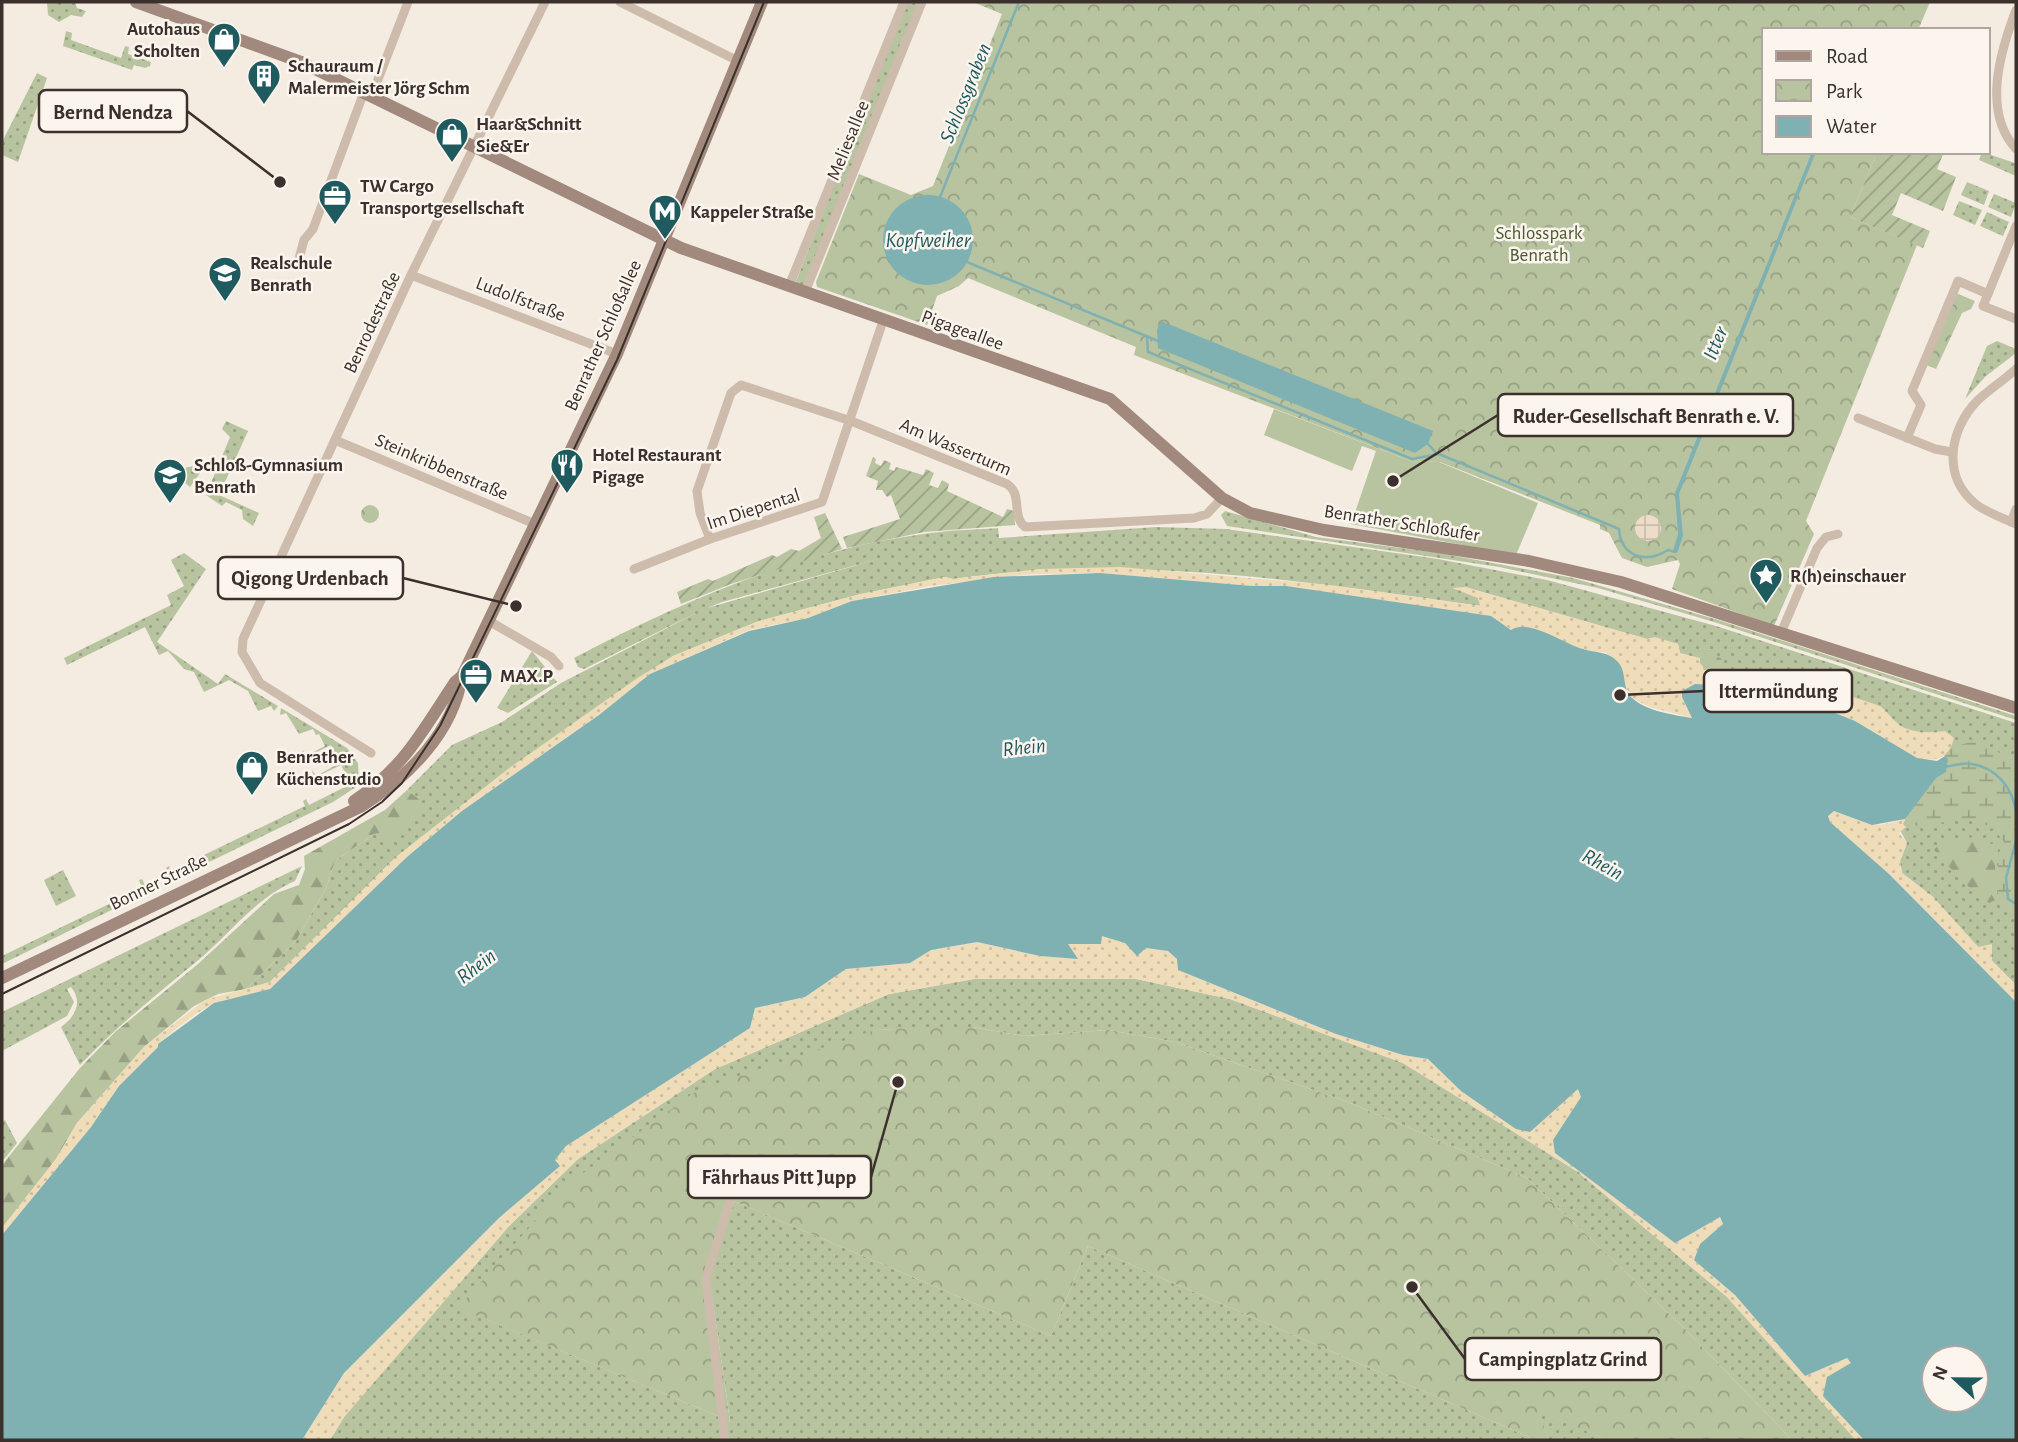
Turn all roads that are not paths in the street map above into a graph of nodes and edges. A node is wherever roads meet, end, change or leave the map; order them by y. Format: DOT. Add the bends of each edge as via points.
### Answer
graph roads {
  1 [pos="136,2"];
  2 [pos="408,2"];
  3 [pos="545,2"];
  4 [pos="620,2"];
  5 [pos="762,2"];
  6 [pos="904,2"];
  7 [pos="922,2"];
  8 [pos="2016,10"];
  9 [pos="737,61"];
  10 [pos="368,94"];
  11 [pos="474,147"];
  12 [pos="2016,149"];
  13 [pos="2016,226"];
  14 [pos="664,241"];
  15 [pos="296,266"];
  16 [pos="411,275"];
  17 [pos="789,286"];
  18 [pos="805,292"];
  19 [pos="1988,294"];
  20 [pos="2016,319"];
  21 [pos="883,321"];
  22 [pos="617,354"];
  23 [pos="2016,369"];
  24 [pos="1858,418"];
  25 [pos="851,421"];
  26 [pos="1907,438"];
  27 [pos="335,440"];
  28 [pos="1952,452"];
  29 [pos="1222,498"];
  30 [pos="2016,509"];
  31 [pos="2013,523"];
  32 [pos="535,524"];
  33 [pos="1838,534"];
  34 [pos="710,539"];
  35 [pos="634,569"];
  36 [pos="489,621"];
  37 [pos="1780,633"];
  38 [pos="559,666"];
  39 [pos="2016,708"];
  40 [pos="371,753"];
  41 [pos="404,768"];
  42 [pos="2,978"];
  43 [pos="729,1204"];
  44 [pos="725,1440"];
  1 -- 10 [label="street" via="270,49"];
  2 -- 10 [label="street"];
  3 -- 11 [label="street, Benrodestraße"];
  4 -- 9 [label="street"];
  5 -- 9 [label="street, Benrather Schloßallee"];
  6 -- 17 [label="street, Meliesallee"];
  7 -- 18 [label="street, Meliesallee"];
  8 -- 12 [label="street" via="2000,71 1997,110 2002,131"];
  9 -- 14 [label="street, Benrather Schloßallee"];
  10 -- 11 [label="street"];
  10 -- 15 [label="street"];
  11 -- 14 [label="street"];
  11 -- 16 [label="street, Benrodestraße"];
  13 -- 19 [label="street"];
  14 -- 17 [label="street, Pigageallee"];
  14 -- 22 [label="street, Benrather Schloßallee"];
  16 -- 22 [label="street, Ludolfstraße"];
  16 -- 27 [label="street, Benrodestraße"];
  17 -- 18 [label="street, Pigageallee"];
  18 -- 21 [label="street, Pigageallee"];
  19 -- 20 [label="street" via="1983,306"];
  19 -- 26 [label="street" via="1958,281 1912,391 1921,405"];
  21 -- 25 [label="street, Im Diepental"];
  21 -- 29 [label="street, Pigageallee" via="1110,399"];
  22 -- 32 [label="street, Benrather Schloßallee"];
  23 -- 28 [label="street" via="1978,401 1959,428"];
  24 -- 26 [label="street"];
  25 -- 29 [label="street, Am Wasserturm" via="1012,488 1021,525 1194,518 1206,514"];
  25 -- 34 [label="street, Im Diepental" via="822,502"];
  25 -- 34 [label="street" via="747,385 736,387 697,491"];
  26 -- 28 [label="street"];
  27 -- 32 [label="street, Steinkribbenstraße"];
  27 -- 40 [label="street, Benrodestraße" via="243,639 242,652 260,683"];
  28 -- 31 [label="street" via="1957,479 1969,498"];
  29 -- 37 [label="street, Benrather Schloßufer" via="1250,513 1287,523 1601,577"];
  30 -- 31 [label="street"];
  32 -- 36 [label="street, Benrather Schloßallee"];
  33 -- 37 [label="street" via="1826,537 1817,548"];
  34 -- 35 [label="street, Im Diepental"];
  36 -- 38 [label="street"];
  36 -- 41 [label="street, Benrather Schloßallee" via="434,740"];
  37 -- 39 [label="street, Benrather Schloßufer"];
  41 -- 42 [label="street, Bonner Straße" via="331,818"];
  43 -- 44 [label="street" via="706,1279"];
}
